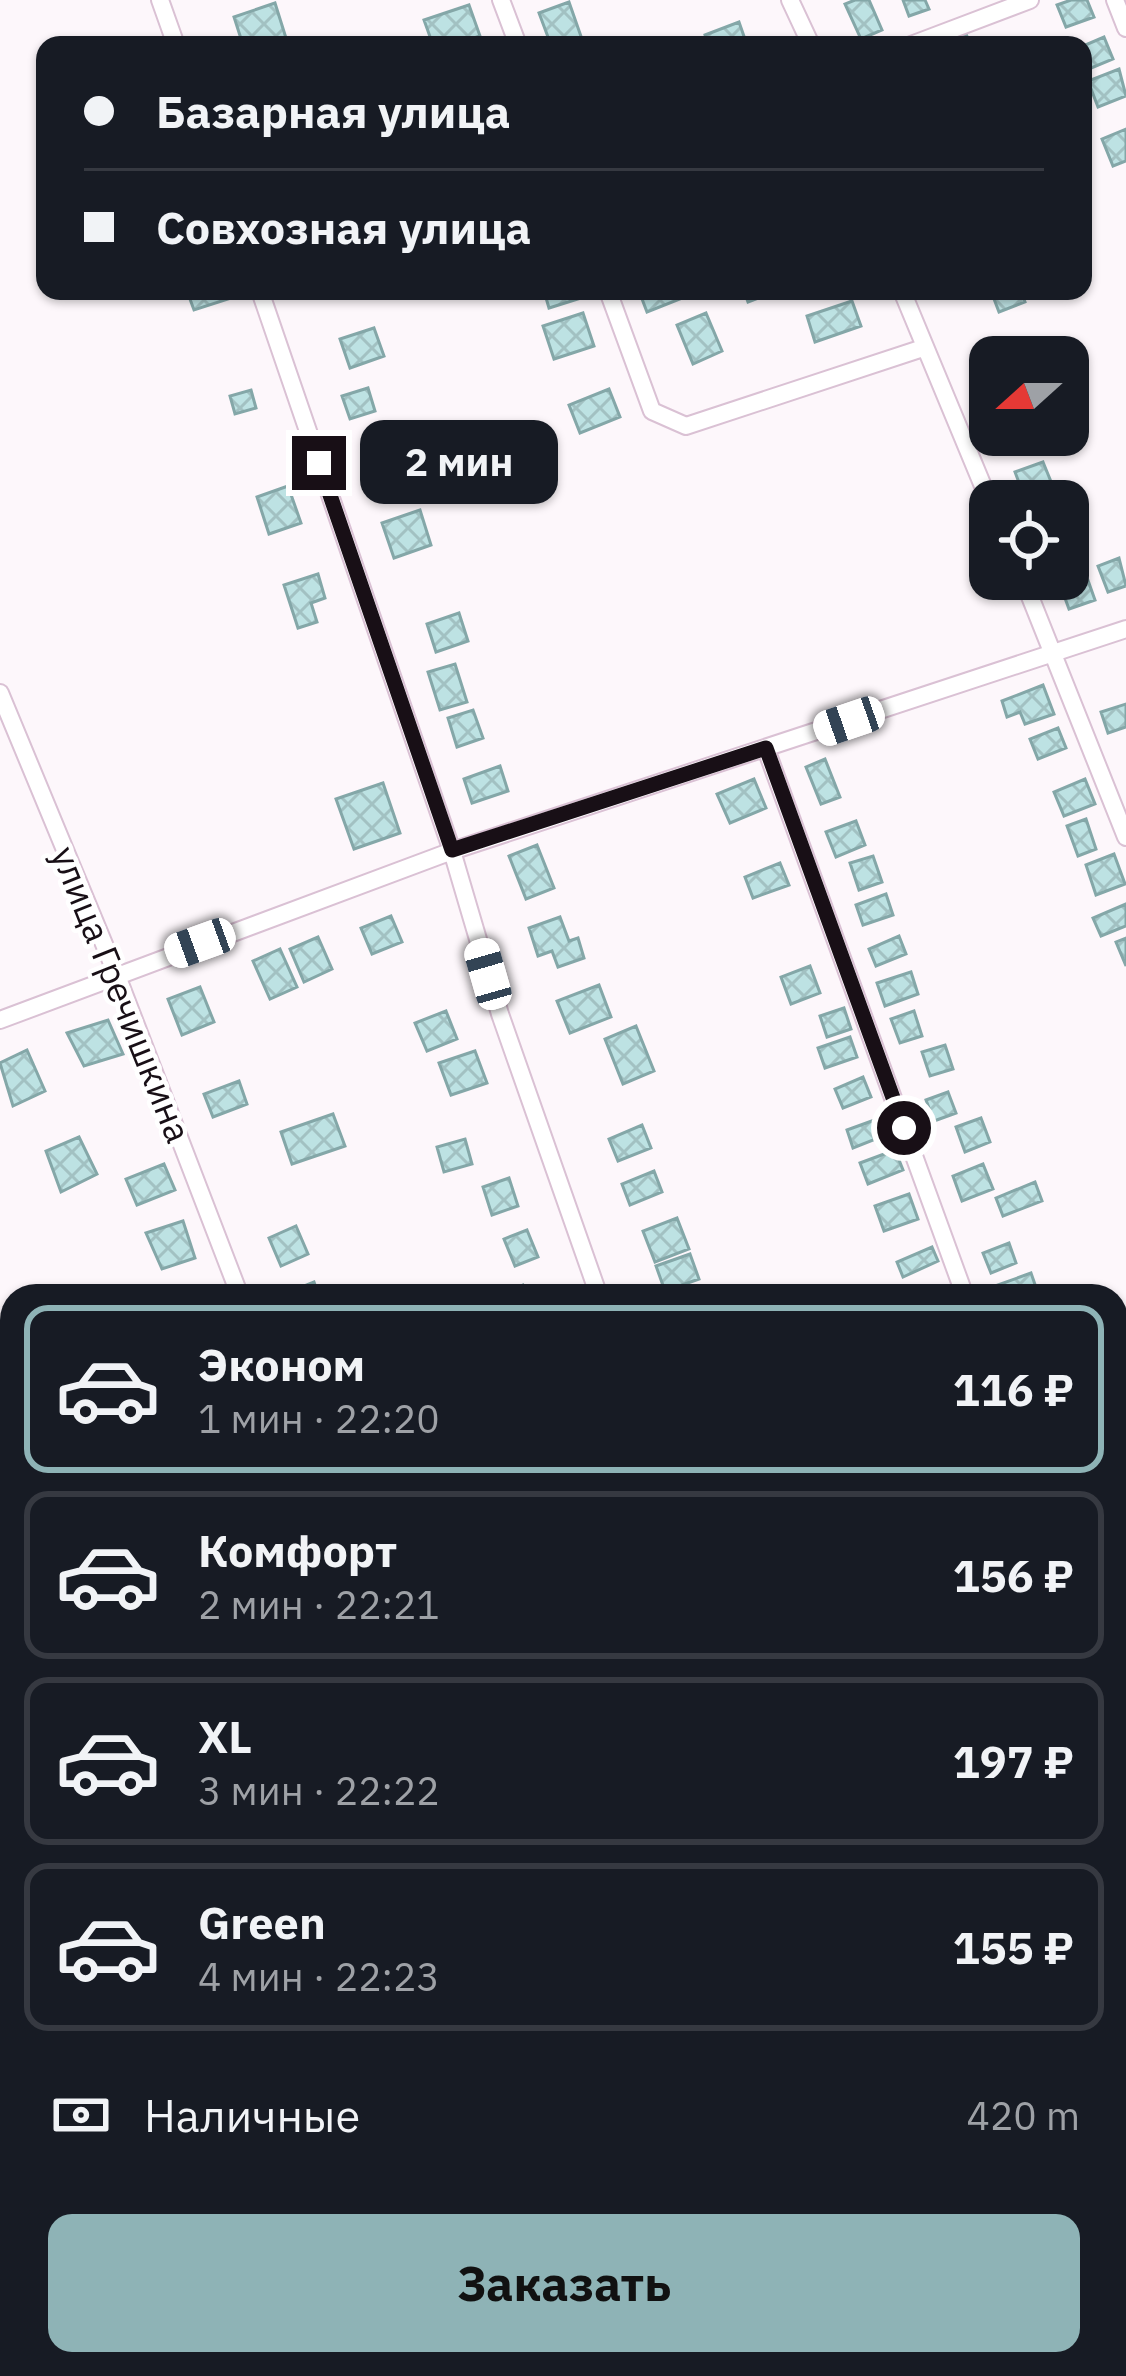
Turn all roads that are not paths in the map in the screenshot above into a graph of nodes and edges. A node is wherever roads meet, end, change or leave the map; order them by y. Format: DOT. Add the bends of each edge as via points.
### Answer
graph roads {
  1 [pos="160,0"];
  2 [pos="501,0"];
  3 [pos="790,0"];
  4 [pos="1030,0"];
  5 [pos="1114,0"];
  6 [pos="1126,28"];
  7 [pos="173,36"];
  8 [pos="515,36"];
  9 [pos="807,36"];
  10 [pos="935,36"];
  11 [pos="263,300"];
  12 [pos="611,300"];
  13 [pos="905,300"];
  14 [pos="923,348"];
  15 [pos="980,480"];
  16 [pos="1032,600"];
  17 [pos="1126,629"];
  18 [pos="1055,652"];
  19 [pos="0,693"];
  20 [pos="766,748"];
  21 [pos="1126,836"];
  22 [pos="452,850"];
  23 [pos="116,973"];
  24 [pos="0,1020"];
  25 [pos="235,1284"];
  26 [pos="595,1284"];
  27 [pos="960,1284"];
  1 -- 7 [label="street"];
  2 -- 8 [label="street"];
  3 -- 9 [label="street"];
  4 -- 10 [label="street"];
  5 -- 6 [label="street"];
  11 -- 22 [label="street"];
  12 -- 14 [label="street" via="652,411 686,426"];
  13 -- 14 [label="street"];
  14 -- 15 [label="street"];
  16 -- 18 [label="street"];
  17 -- 18 [label="street"];
  18 -- 20 [label="street"];
  18 -- 21 [label="street"];
  19 -- 23 [label="street, улица Гречишкина"];
  20 -- 22 [label="street"];
  20 -- 27 [label="street"];
  22 -- 23 [label="street"];
  22 -- 26 [label="street"];
  23 -- 24 [label="street"];
  23 -- 25 [label="street, улица Гречишкина"];
}
